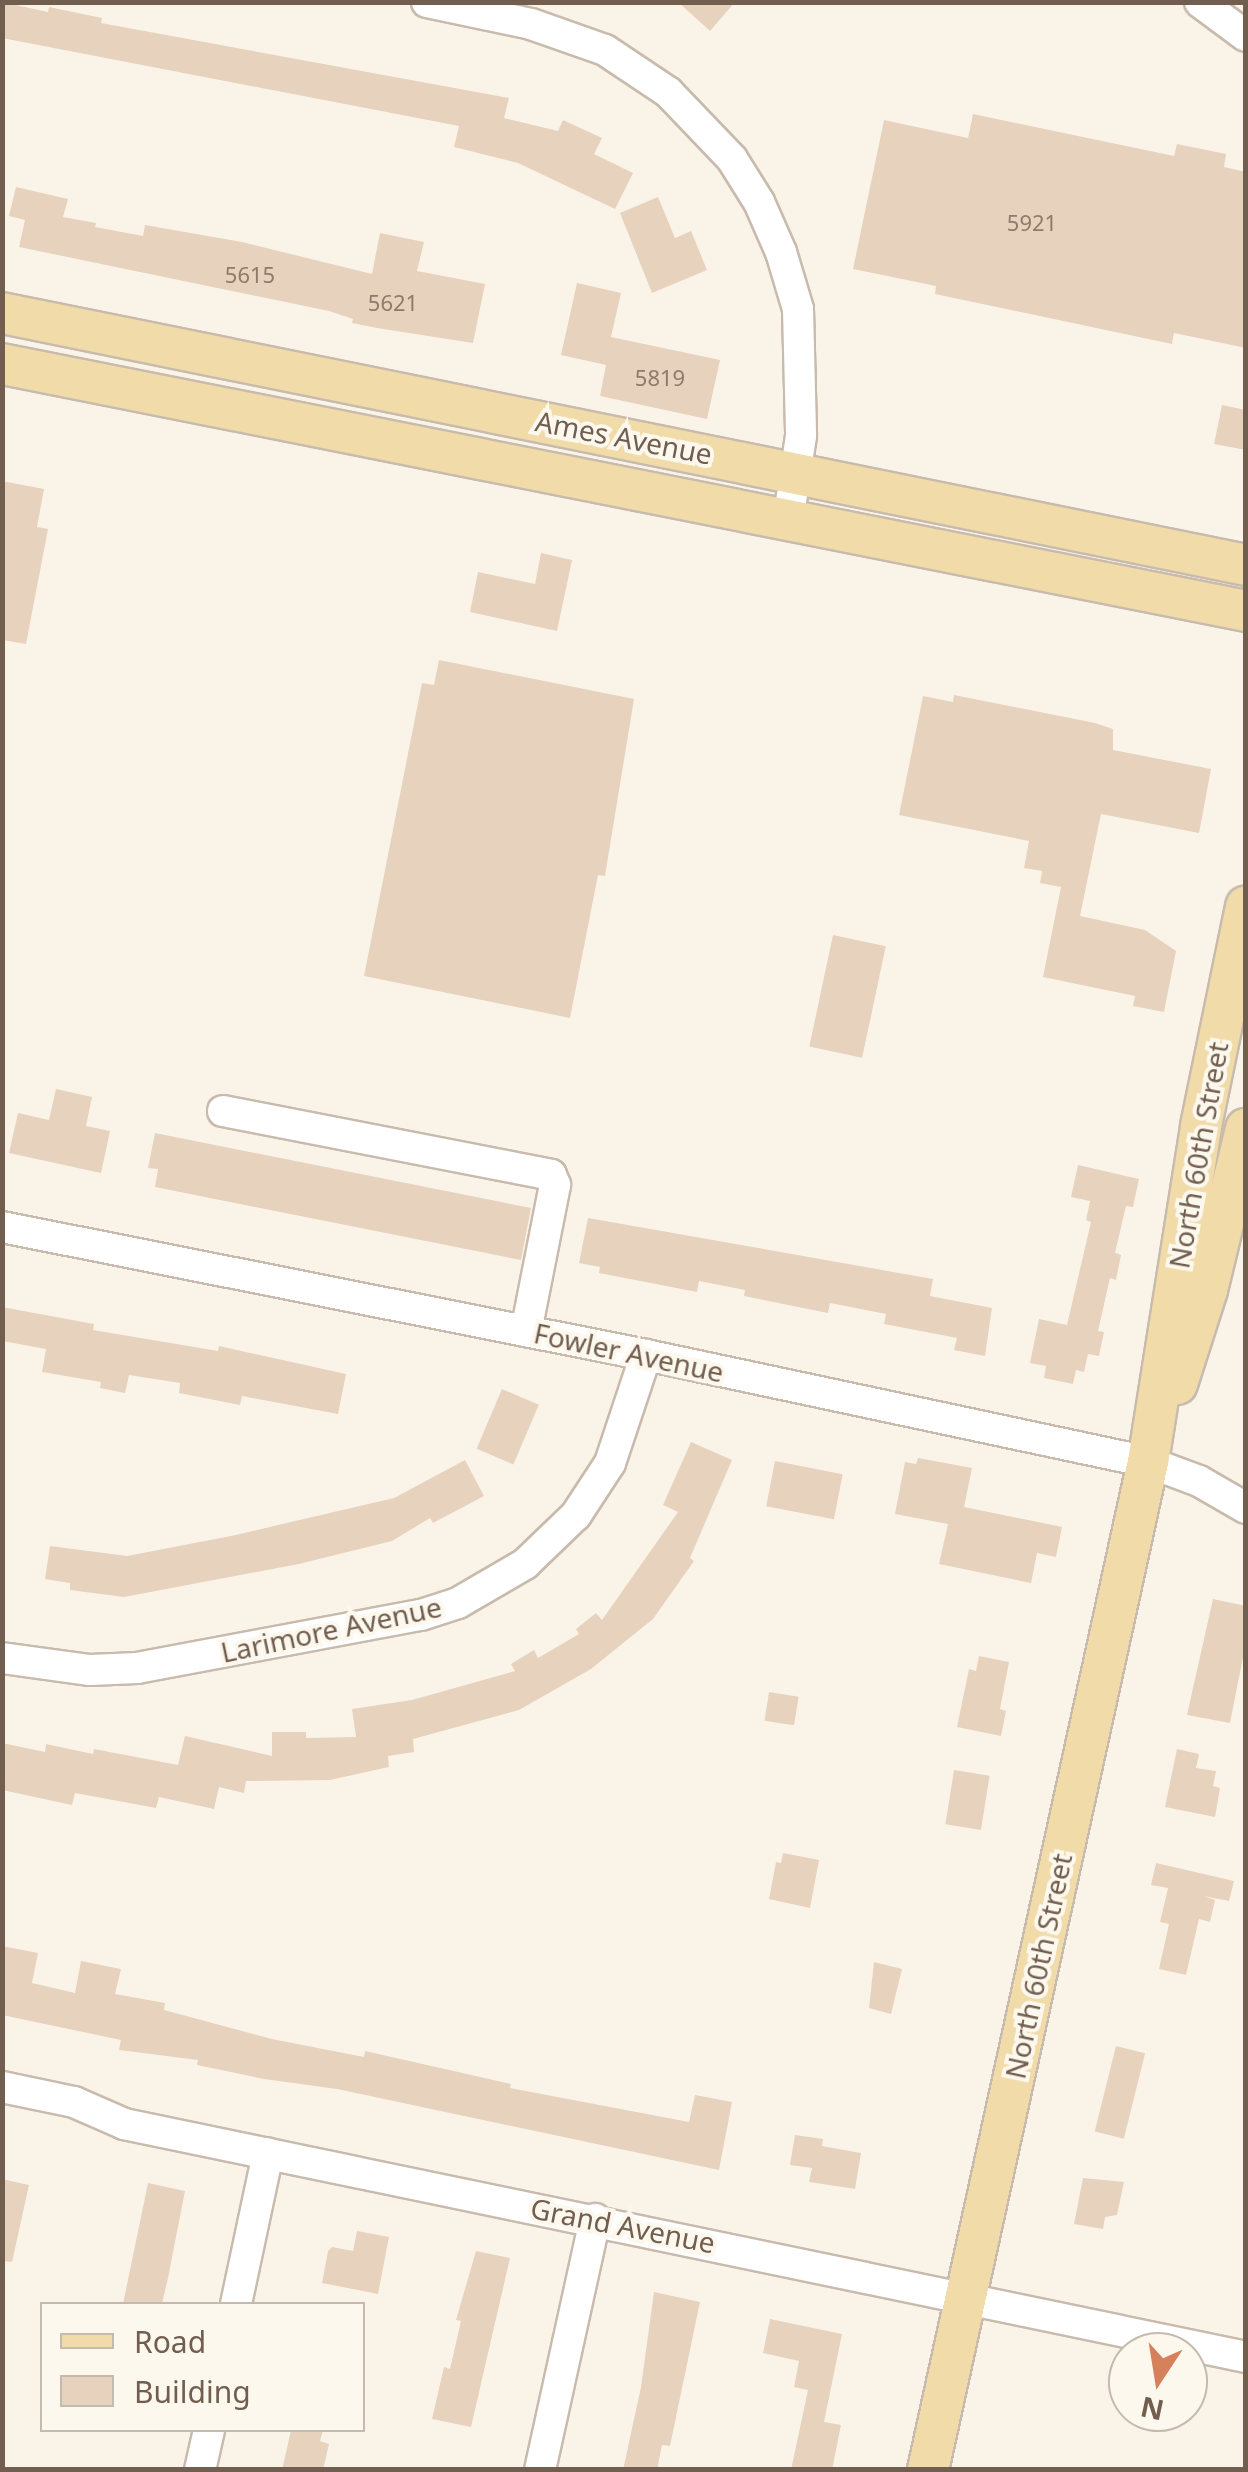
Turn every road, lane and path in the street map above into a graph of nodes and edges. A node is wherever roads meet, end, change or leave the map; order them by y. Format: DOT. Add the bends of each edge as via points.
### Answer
graph roads {
  1 [pos="427,2"];
  2 [pos="1200,2"];
  3 [pos="1246,36"];
  4 [pos="2,312"];
  5 [pos="2,364"];
  6 [pos="796,472"];
  7 [pos="788,521"];
  8 [pos="1246,565"];
  9 [pos="1246,611"];
  10 [pos="1246,908"];
  11 [pos="223,1111"];
  12 [pos="1246,1129"];
  13 [pos="2,1227"];
  14 [pos="526,1331"];
  15 [pos="646,1355"];
  16 [pos="1148,1462"];
  17 [pos="1246,1508"];
  18 [pos="2,1658"];
  19 [pos="2,2087"];
  20 [pos="268,2153"];
  21 [pos="594,2219"];
  22 [pos="965,2298"];
  23 [pos="236,2302"];
  24 [pos="1246,2357"];
  25 [pos="208,2432"];
  26 [pos="200,2470"];
  27 [pos="540,2470"];
  28 [pos="928,2470"];
  1 -- 6 [label="street" via="531,24 605,50 668,92 732,159 774,235 798,309 802,395"];
  2 -- 3 [label="street"];
  4 -- 6 [label="main road, Ames Avenue"];
  5 -- 7 [label="main road, Ames Avenue"];
  6 -- 7 [label="street"];
  6 -- 8 [label="main road, Ames Avenue"];
  7 -- 9 [label="main road, Ames Avenue"];
  10 -- 16 [label="main road, North 60th Street" via="1201,1126"];
  11 -- 14 [label="street" via="552,1175"];
  12 -- 16 [label="main road, North 60th Street" via="1207,1290"];
  13 -- 14 [label="street, Fowler Avenue"];
  14 -- 15 [label="street, Fowler Avenue"];
  15 -- 16 [label="street, Fowler Avenue"];
  15 -- 18 [label="street, Larimore Avenue" via="610,1463 576,1516 526,1564 458,1603 137,1668 90,1670"];
  16 -- 17 [label="street, Fowler Avenue"];
  16 -- 22 [label="main road, North 60th Street"];
  19 -- 20 [label="street, Grand Avenue" via="74,2102 124,2124"];
  20 -- 21 [label="street, Grand Avenue"];
  20 -- 23 [label="street"];
  21 -- 22 [label="street, Grand Avenue"];
  21 -- 27 [label="street"];
  22 -- 24 [label="street, Grand Avenue"];
  22 -- 28 [label="main road, North 60th Street"];
  25 -- 26 [label="street"];
}
